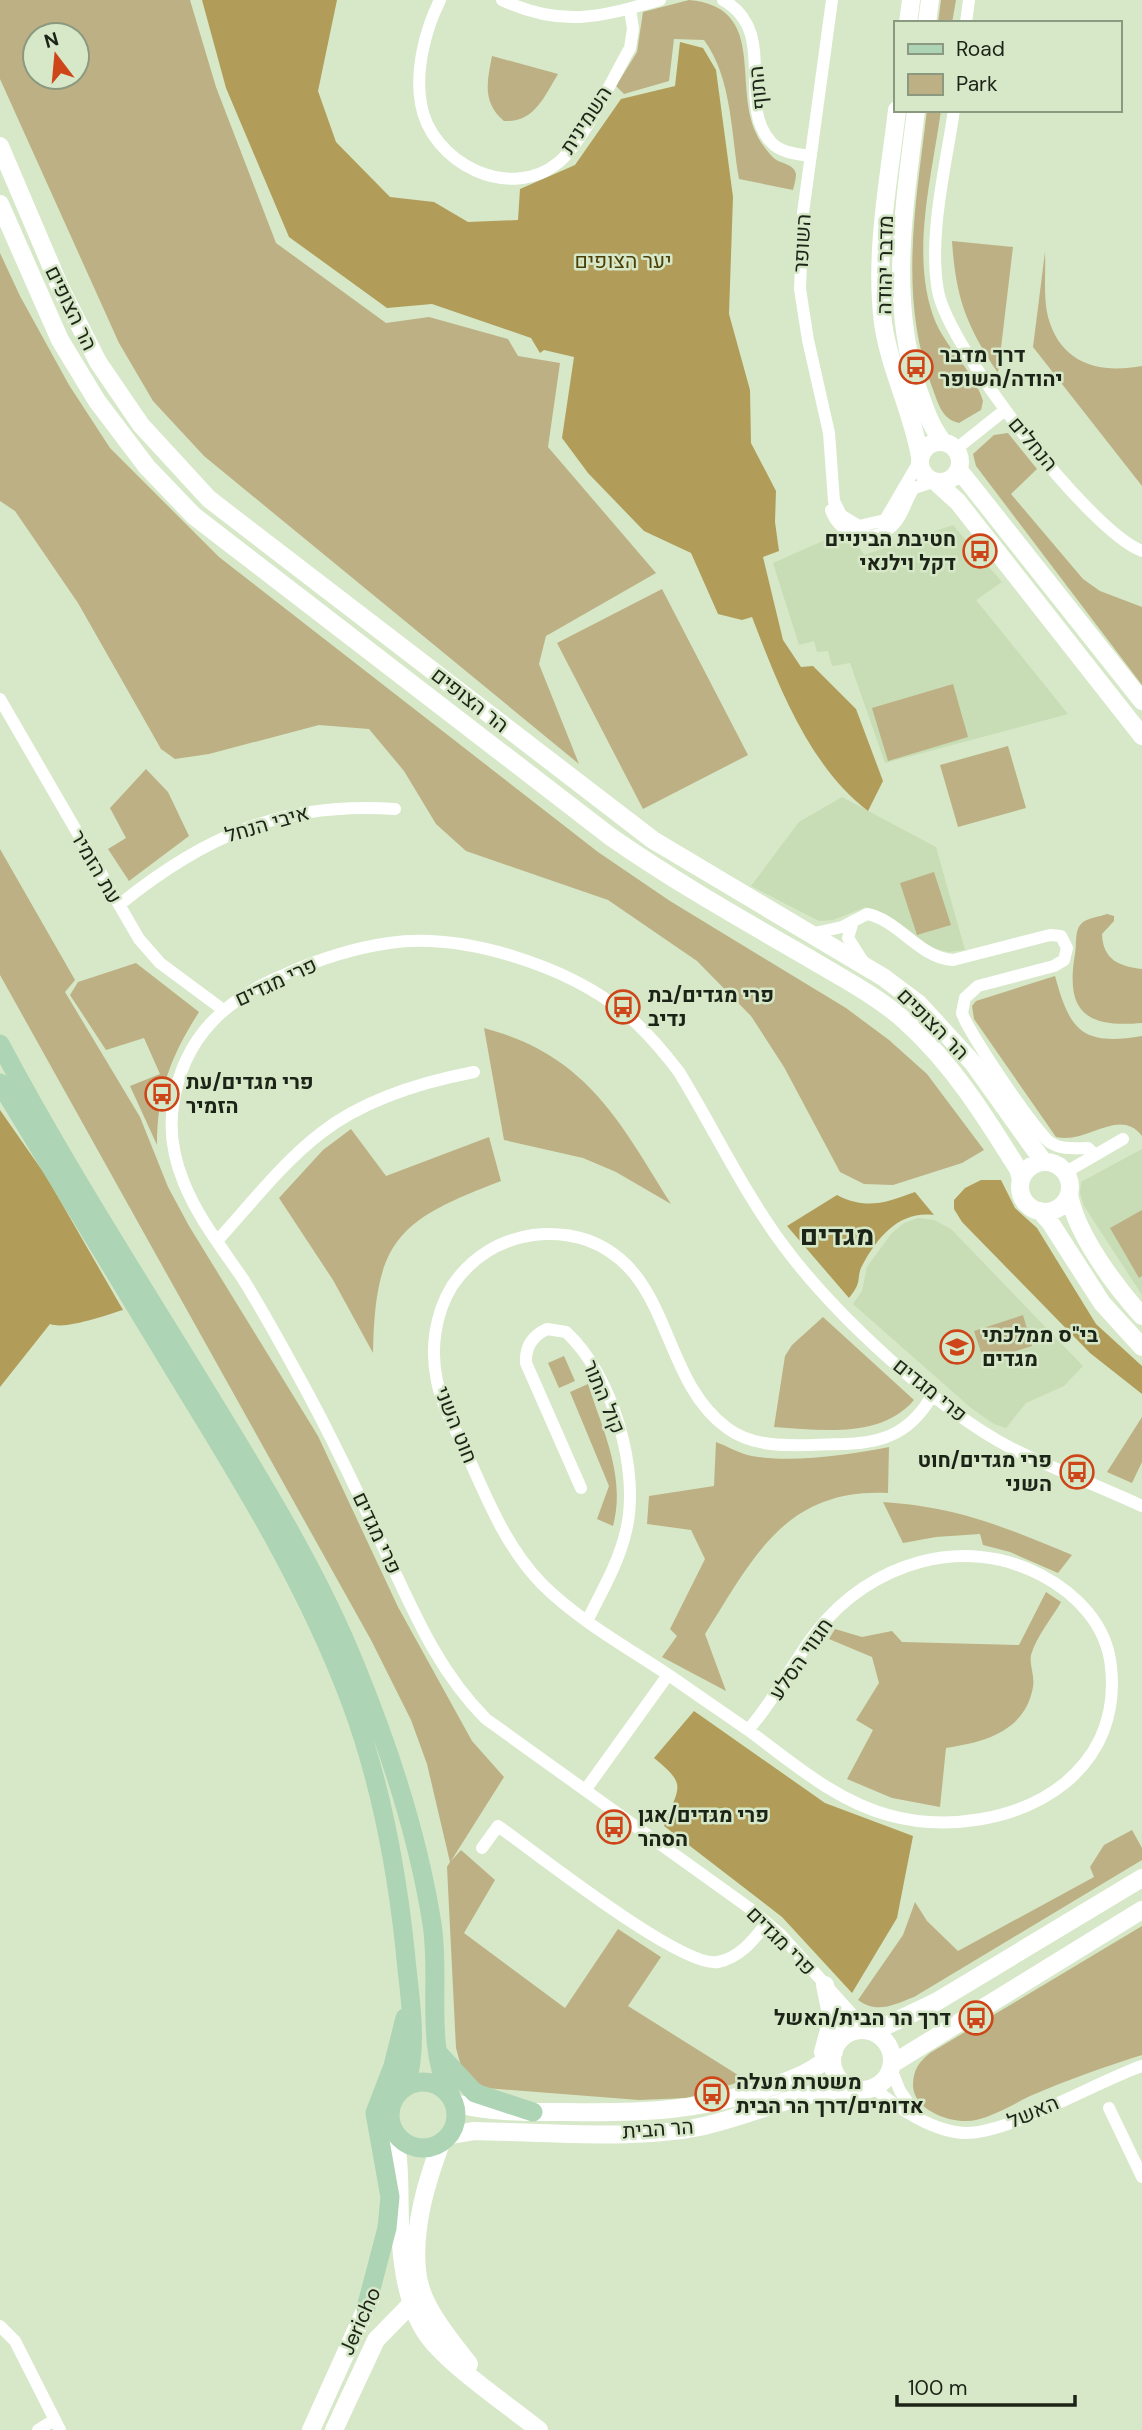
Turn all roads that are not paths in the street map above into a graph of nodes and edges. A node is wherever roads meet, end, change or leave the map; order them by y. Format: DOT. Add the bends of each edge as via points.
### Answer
graph roads {
  1 [pos="440,0"];
  2 [pos="502,0"];
  3 [pos="660,0"];
  4 [pos="723,0"];
  5 [pos="832,0"];
  6 [pos="911,0"];
  7 [pos="930,0"];
  8 [pos="969,0"];
  9 [pos="630,9"];
  10 [pos="908,21"];
  11 [pos="927,21"];
  12 [pos="966,21"];
  13 [pos="897,112"];
  14 [pos="916,112"];
  15 [pos="954,112"];
  16 [pos="0,146"];
  17 [pos="811,156"];
  18 [pos="0,204"];
  19 [pos="1005,410"];
  20 [pos="949,445"];
  21 [pos="920,459"];
  22 [pos="959,470"];
  23 [pos="935,482"];
  24 [pos="832,485"];
  25 [pos="1142,551"];
  26 [pos="0,699"];
  27 [pos="1142,701"];
  28 [pos="1142,736"];
  29 [pos="395,809"];
  30 [pos="118,905"];
  31 [pos="854,920"];
  32 [pos="809,934"];
  33 [pos="869,969"];
  34 [pos="222,1009"];
  35 [pos="0,1044"];
  36 [pos="474,1072"];
  37 [pos="0,1083"];
  38 [pos="1123,1139"];
  39 [pos="1095,1155"];
  40 [pos="1043,1161"];
  41 [pos="1066,1172"];
  42 [pos="1021,1179"];
  43 [pos="1069,1194"];
  44 [pos="1040,1211"];
  45 [pos="217,1241"];
  46 [pos="1142,1315"];
  47 [pos="1142,1348"];
  48 [pos="933,1394"];
  49 [pos="581,1488"];
  50 [pos="1142,1506"];
  51 [pos="588,1619"];
  52 [pos="671,1677"];
  53 [pos="748,1730"];
  54 [pos="586,1789"];
  55 [pos="482,1848"];
  56 [pos="1142,1878"];
  57 [pos="1142,1910"];
  58 [pos="767,1923"];
  59 [pos="405,1958"];
  60 [pos="829,1990"];
  61 [pos="870,2031"];
  62 [pos="836,2047"];
  63 [pos="437,2052"];
  64 [pos="892,2066"];
  65 [pos="1142,2066"];
  66 [pos="801,2076"];
  67 [pos="406,2087"];
  68 [pos="867,2089"];
  69 [pos="453,2100"];
  70 [pos="1109,2108"];
  71 [pos="533,2112"];
  72 [pos="921,2117"];
  73 [pos="394,2131"];
  74 [pos="445,2139"];
  75 [pos="1142,2177"];
  76 [pos="401,2210"];
  77 [pos="420,2281"];
  78 [pos="413,2302"];
  79 [pos="366,2308"];
  80 [pos="0,2326"];
  81 [pos="489,2389"];
  82 [pos="57,2425"];
  83 [pos="38,2430"];
  84 [pos="311,2430"];
  85 [pos="334,2430"];
  86 [pos="538,2430"];
  1 -- 9 [label="street, השמינית" via="420,67 421,107 435,136 455,158 470,170 499,178 546,169 569,151 630,48"];
  2 -- 9 [label="street" via="550,18 583,18"];
  3 -- 9 [label="street"];
  4 -- 17 [label="street, התוף" via="743,17 752,36 765,133 780,148"];
  5 -- 17 [label="street, השופר"];
  6 -- 10 [label="main road"];
  7 -- 11 [label="main road"];
  8 -- 12 [label="street"];
  13 -- 21 [label="main road, מדבר יהודה" via="880,282 892,367"];
  14 -- 20 [label="main road, מדבר יהודה" via="900,247 902,320 926,414"];
  15 -- 19 [label="street, הנחלים" via="936,242 938,291 956,338"];
  16 -- 32 [label="main road, הר הצופים" via="60,287 98,362 141,425 209,499 634,826"];
  17 -- 24 [label="street, השופר" via="800,289 829,433"];
  18 -- 42 [label="main road, הר הצופים" via="79,374 123,438 194,516 621,844 904,1020 974,1100"];
  19 -- 20 [label="street"];
  19 -- 25 [label="street, הנחלים" via="1102,524"];
  20 -- 21 [label="main road" via="930,444"];
  20 -- 22 [label="main road" via="960,456"];
  21 -- 23 [label="main road" via="921,471"];
  21 -- 24 [label="street, השופר" via="890,515 876,524 859,526 841,515"];
  22 -- 23 [label="main road" via="948,482"];
  22 -- 27 [label="main road"];
  23 -- 24 [label="street, השופר" via="914,488 897,521 868,536 850,533 836,522 830,506"];
  23 -- 28 [label="main road" via="958,502"];
  26 -- 30 [label="street, עת הזמיר"];
  29 -- 30 [label="street, איבי הנחל" via="306,811 247,826 187,855"];
  30 -- 34 [label="street, עת הזמיר" via="160,963"];
  31 -- 32 [label="street" via="831,931"];
  31 -- 33 [label="street" via="848,938"];
  31 -- 39 [label="street" via="874,915 929,952 953,960 1061,936 1067,948 1064,960 978,986 965,998 962,1013 1049,1142 1069,1149 1088,1148"];
  32 -- 33 [label="main road, הר הצופים"];
  33 -- 40 [label="main road, הר הצופים" via="919,1004 956,1042"];
  34 -- 45 [label="street, פרי מגדים" via="186,1058 172,1110 175,1160 192,1201"];
  34 -- 48 [label="street, פרי מגדים" via="274,978 326,958 420,941 501,953 596,994 645,1031 679,1072 767,1221 804,1272 837,1309"];
  35 -- 63 [label="main road" via="286,1522 356,1666 398,1778 423,1878 437,1972"];
  36 -- 45 [label="street" via="365,1107 322,1132"];
  37 -- 59 [label="main road" via="240,1477 322,1632 375,1776 395,1874"];
  38 -- 39 [label="street"];
  39 -- 41 [label="street"];
  40 -- 41 [label="main road"];
  40 -- 42 [label="main road" via="1031,1165"];
  41 -- 43 [label="main road"];
  42 -- 44 [label="main road" via="1022,1196"];
  43 -- 44 [label="main road" via="1058,1208"];
  43 -- 46 [label="main road" via="1077,1222 1120,1290"];
  44 -- 47 [label="main road" via="1102,1303"];
  45 -- 54 [label="street, פרי מגדים" via="313,1403 444,1670 486,1719"];
  48 -- 50 [label="street, פרי מגדים" via="1012,1448"];
  48 -- 51 [label="street, חוט השני" via="909,1426 880,1441 778,1444 738,1435 697,1397 635,1271 600,1245 561,1234 501,1244 465,1269 443,1304 434,1354 443,1404 515,1550 545,1587"];
  49 -- 51 [label="street, קול התור" via="526,1363 530,1342 547,1329 566,1332 596,1369 628,1466 626,1533"];
  51 -- 52 [label="street, חוט השני"];
  52 -- 53 [label="street, חוט השני"];
  52 -- 54 [label="street"];
  53 -- 53 [label="street, חגווי הסלע" via="826,1786 885,1814 950,1822 995,1816 1059,1788 1088,1759 1109,1719 1111,1659 1088,1612 1076,1598 1037,1572 993,1557 931,1559 870,1583 840,1606"];
  54 -- 58 [label="street, פרי מגדים"];
  55 -- 58 [label="street" via="498,1826 663,1942 705,1962 736,1955"];
  56 -- 61 [label="main road" via="936,2002"];
  57 -- 64 [label="main road"];
  58 -- 60 [label="street, פרי מגדים"];
  59 -- 67 [label="main road" via="413,2032"];
  59 -- 79 [label="main road" via="405,2024 375,2113 390,2197 387,2228"];
  60 -- 61 [label="street, פרי מגדים"];
  60 -- 62 [label="street, פרי מגדים" via="843,2023"];
  60 -- 66 [label="main road" via="830,2036 820,2056"];
  61 -- 62 [label="main road" via="854,2031"];
  61 -- 64 [label="main road" via="888,2045"];
  62 -- 66 [label="main road, הר הבית" via="815,2069"];
  62 -- 68 [label="main road" via="838,2078"];
  63 -- 69 [label="main road" via="443,2082"];
  63 -- 71 [label="main road" via="475,2093"];
  64 -- 68 [label="main road" via="888,2077"];
  64 -- 72 [label="street, האשל" via="903,2097"];
  65 -- 72 [label="street, האשל" via="986,2130 951,2131"];
  66 -- 71 [label="main road, הר הבית" via="745,2095 671,2111"];
  67 -- 69 [label="main road" via="435,2084"];
  67 -- 73 [label="main road" via="393,2102"];
  68 -- 72 [label="street, האשל"];
  68 -- 74 [label="main road, הר הבית" via="823,2090 751,2115 673,2131 474,2131"];
  69 -- 71 [label="main road, הר הבית" via="487,2111"];
  69 -- 74 [label="main road" via="456,2120"];
  70 -- 75 [label="street"];
  73 -- 74 [label="main road" via="410,2146 431,2147"];
  73 -- 76 [label="main road"];
  74 -- 77 [label="main road" via="417,2230"];
  76 -- 78 [label="main road" via="402,2252"];
  76 -- 79 [label="main road, Jericho" via="391,2252"];
  77 -- 78 [label="main road, Jericho"];
  77 -- 81 [label="main road" via="449,2338"];
  78 -- 81 [label="main road" via="428,2335"];
  78 -- 85 [label="main road, Jericho" via="376,2340"];
  79 -- 84 [label="main road, Jericho"];
  80 -- 82 [label="street" via="15,2341"];
  81 -- 86 [label="main road"];
  82 -- 83 [label="street"];
}
